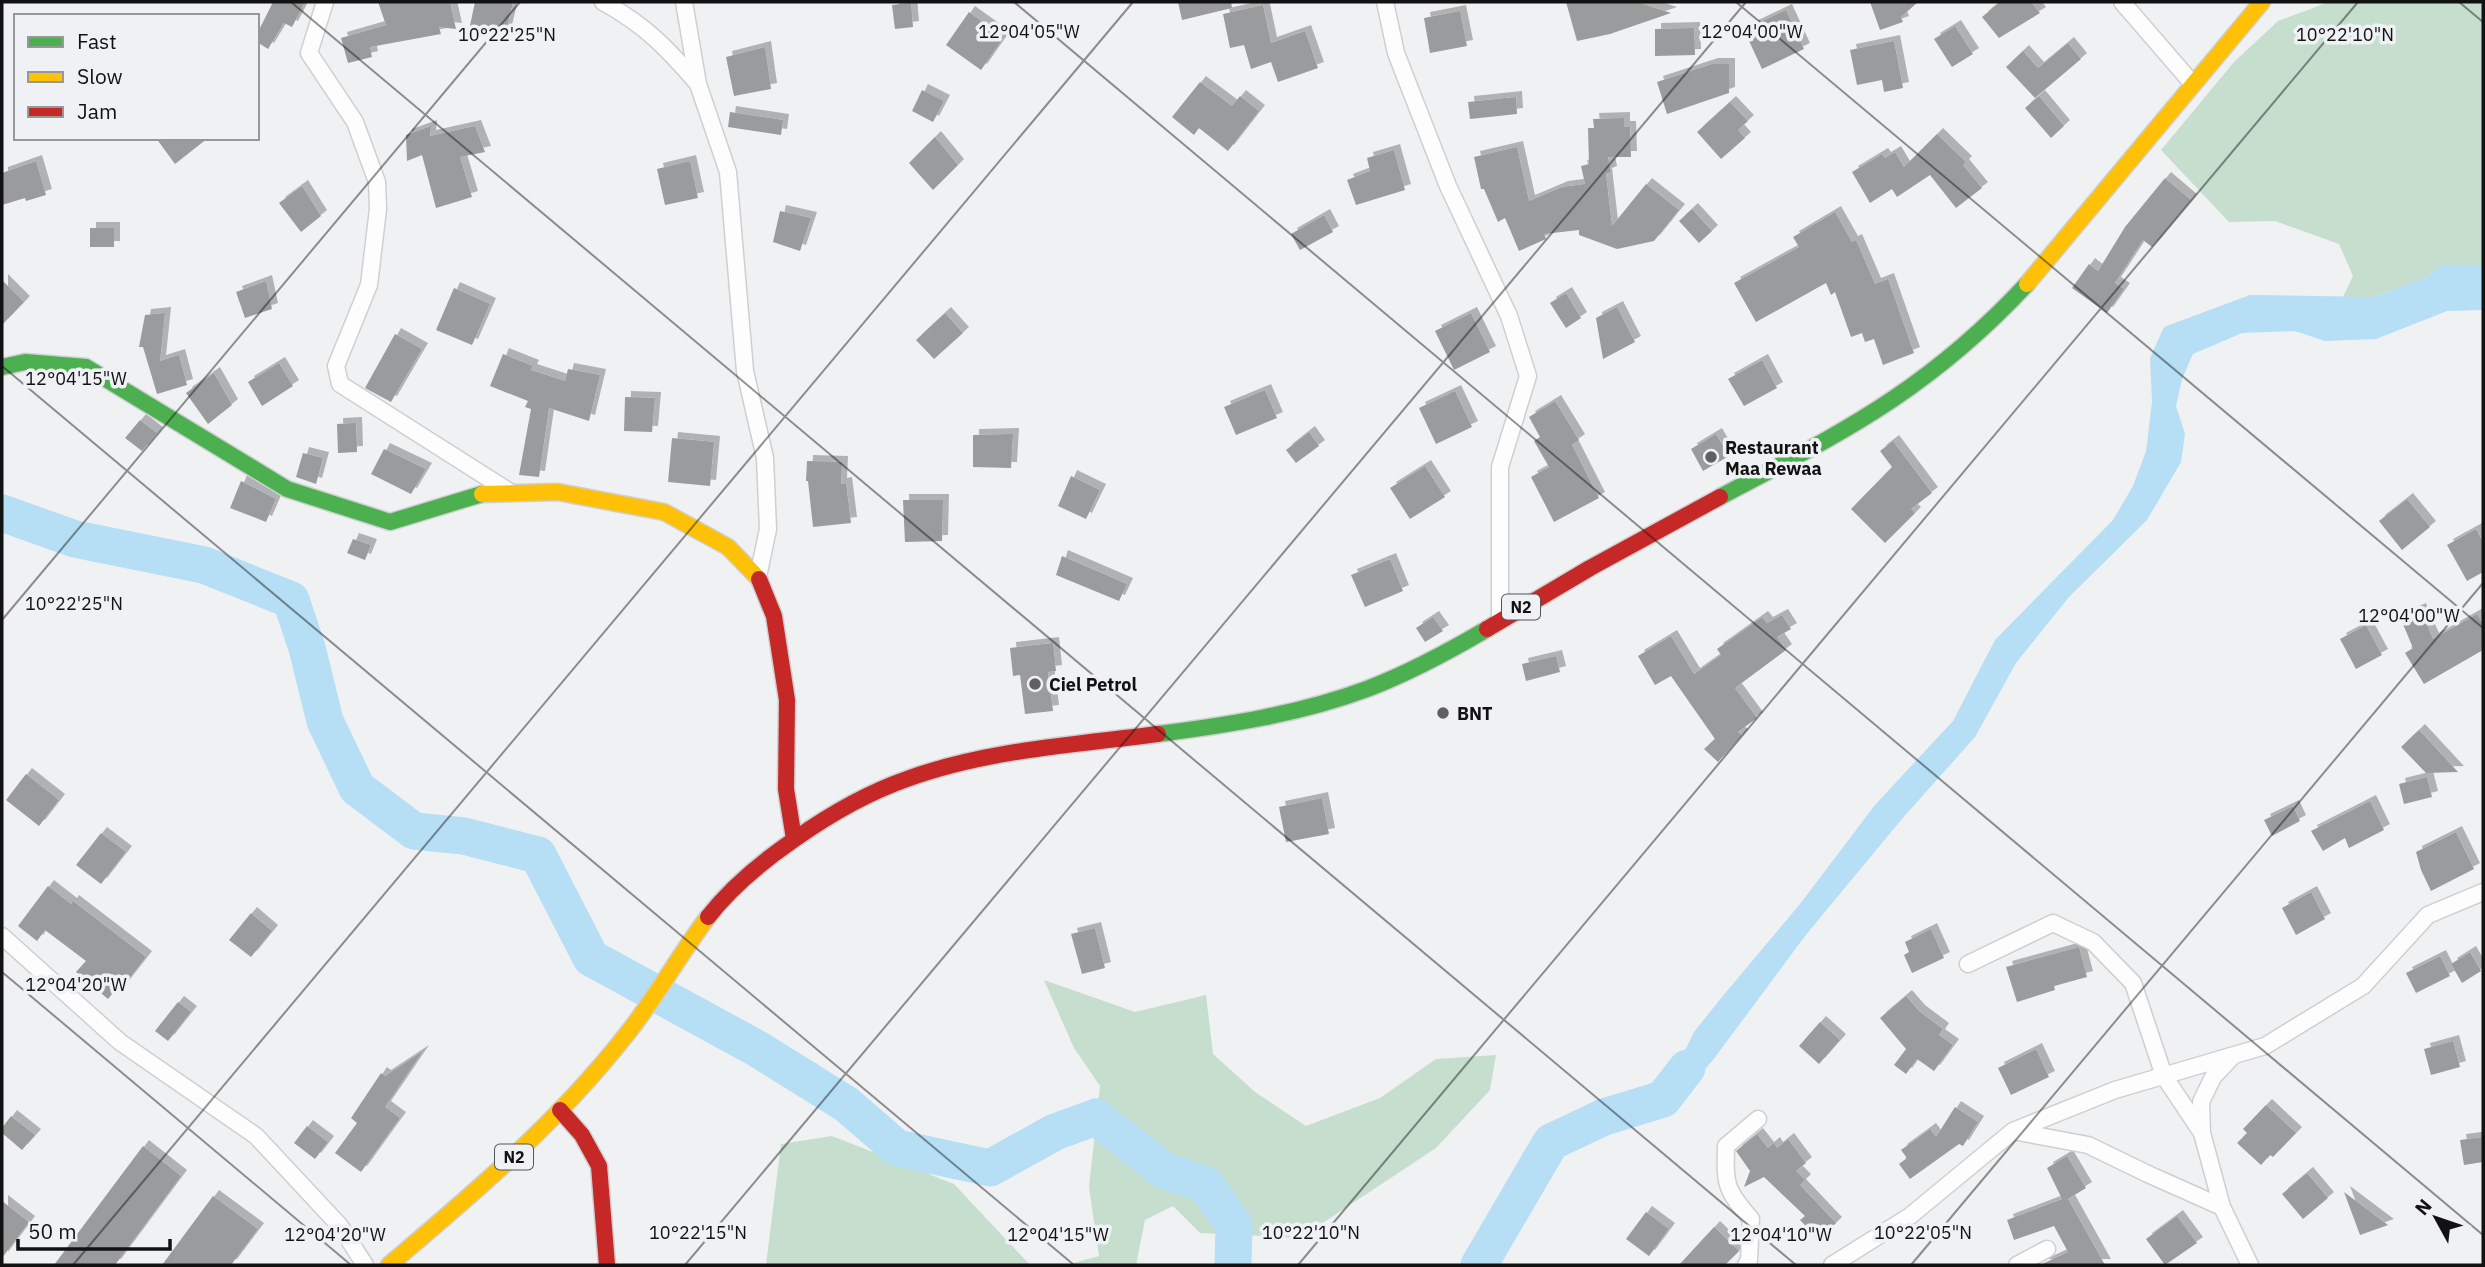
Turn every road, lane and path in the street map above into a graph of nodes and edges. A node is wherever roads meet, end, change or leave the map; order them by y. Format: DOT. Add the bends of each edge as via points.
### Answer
graph roads {
  1 [pos="325,2"];
  2 [pos="603,2"];
  3 [pos="684,2"];
  4 [pos="1385,2"];
  5 [pos="2122,2"];
  6 [pos="2262,2"];
  7 [pos="2192,83"];
  8 [pos="698,84"];
  9 [pos="2,367"];
  10 [pos="510,492"];
  11 [pos="758,577"];
  12 [pos="1500,619"];
  13 [pos="794,839"];
  14 [pos="2483,892"];
  15 [pos="2,936"];
  16 [pos="1968,964"];
  17 [pos="2231,1058"];
  18 [pos="2164,1076"];
  19 [pos="560,1110"];
  20 [pos="1759,1119"];
  21 [pos="2013,1131"];
  22 [pos="2202,1133"];
  23 [pos="2222,1206"];
  24 [pos="2046,1249"];
  25 [pos="365,1265"];
  26 [pos="389,1265"];
  27 [pos="607,1265"];
  28 [pos="1746,1265"];
  29 [pos="1832,1265"];
  30 [pos="2017,1265"];
  31 [pos="2250,1265"];
  1 -- 10 [label="street" via="309,53 355,122 377,182 369,285 336,366 340,384"];
  2 -- 8 [label="street" via="662,43"];
  3 -- 8 [label="street"];
  4 -- 12 [label="street" via="1396,52 1448,186 1509,316 1528,376 1500,467"];
  5 -- 7 [label="street"];
  6 -- 7 [label="main road, N2"];
  7 -- 12 [label="main road, N2" via="2042,270 1983,327 1903,392 1829,438"];
  8 -- 11 [label="street" via="728,172 746,370 765,458 768,529"];
  9 -- 10 [label="main road" via="25,362 86,367 287,489 390,522 487,493"];
  10 -- 11 [label="main road" via="558,492 664,512 728,547"];
  11 -- 13 [label="main road" via="774,615 787,700 786,789"];
  12 -- 13 [label="main road, N2" via="1454,650 1335,700 1194,730 972,759 867,796"];
  13 -- 19 [label="main road, N2" via="758,866 713,911 626,1036"];
  14 -- 17 [label="street" via="2428,915 2363,986 2265,1046"];
  15 -- 25 [label="street" via="120,1042 256,1136 340,1226"];
  16 -- 18 [label="street" via="2053,923 2093,942 2133,983"];
  17 -- 18 [label="street"];
  17 -- 22 [label="street" via="2213,1077 2201,1102"];
  18 -- 21 [label="street" via="2115,1090"];
  18 -- 22 [label="street"];
  19 -- 26 [label="main road, N2" via="503,1168"];
  19 -- 27 [label="main road" via="582,1135 599,1166"];
  20 -- 28 [label="street" via="1726,1146 1725,1177 1730,1195 1751,1219"];
  21 -- 23 [label="street" via="2088,1145"];
  21 -- 29 [label="street" via="1910,1216"];
  22 -- 23 [label="street"];
  23 -- 31 [label="street"];
  24 -- 30 [label="street"];
}
